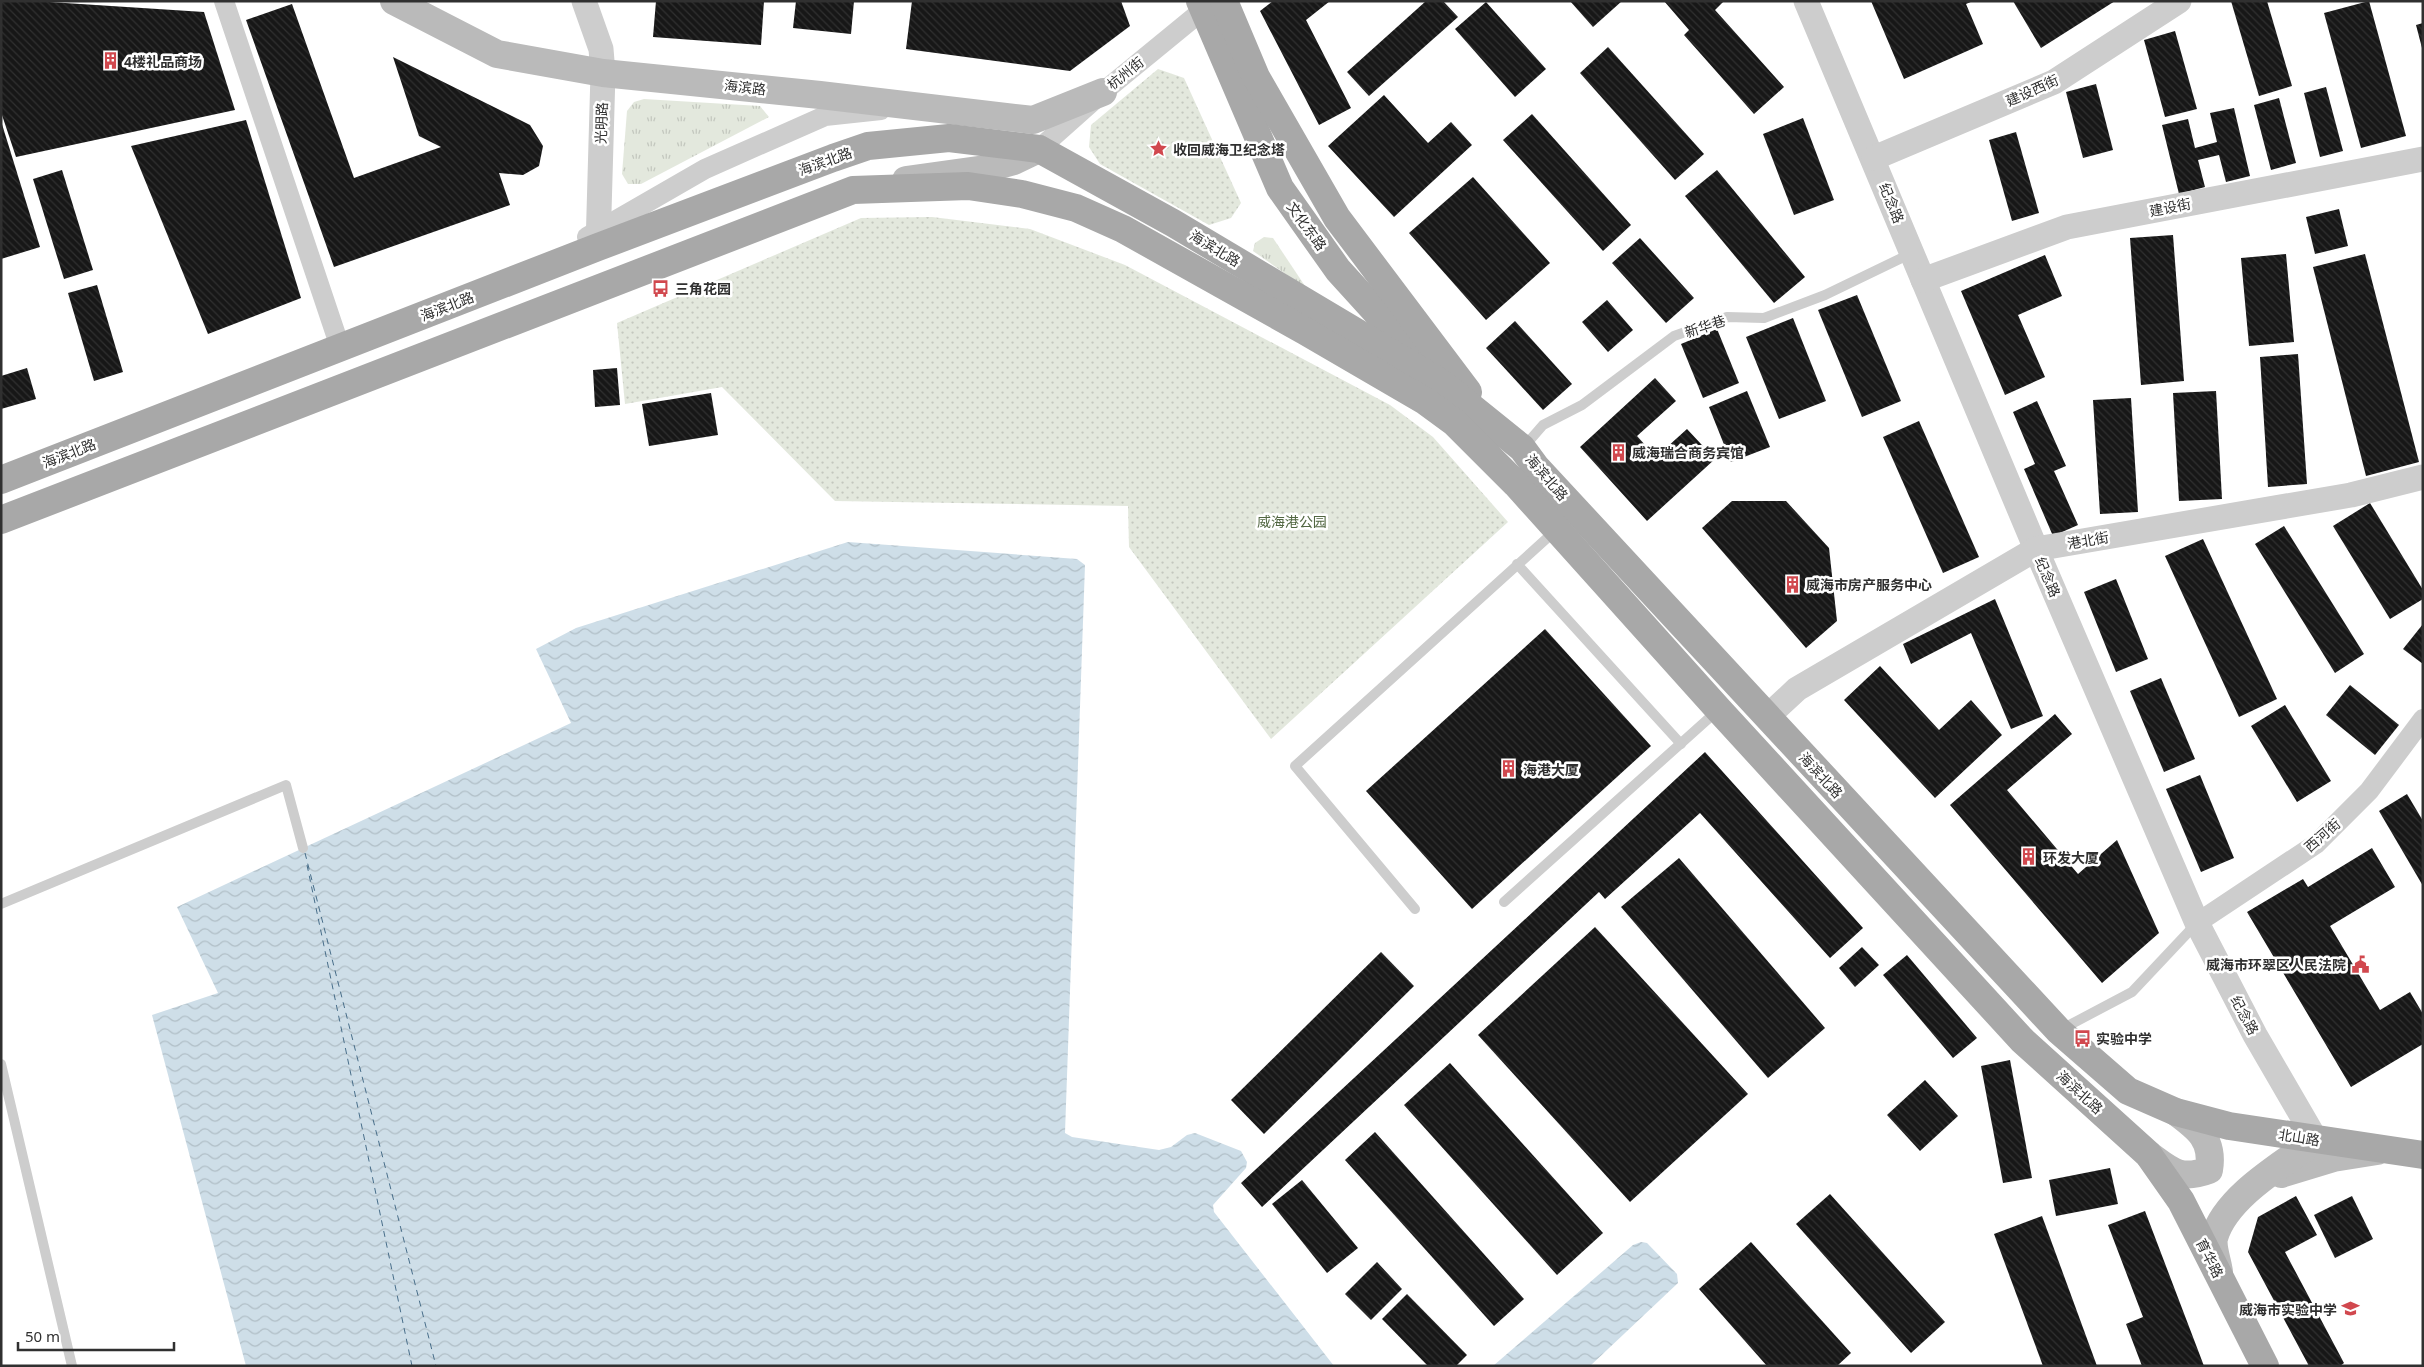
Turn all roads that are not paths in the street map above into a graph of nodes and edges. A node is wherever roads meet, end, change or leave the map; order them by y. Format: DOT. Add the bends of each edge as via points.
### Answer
graph roads {
  1 [pos="224,1"];
  2 [pos="394,1"];
  3 [pos="584,1"];
  4 [pos="1806,1"];
  5 [pos="2180,1"];
  6 [pos="1211,3"];
  7 [pos="603,73"];
  8 [pos="1103,92"];
  9 [pos="918,107"];
  10 [pos="1039,149"];
  11 [pos="1874,158"];
  12 [pos="2423,159"];
  13 [pos="853,190"];
  14 [pos="598,239"];
  15 [pos="1912,253"];
  16 [pos="1924,280"];
  17 [pos="340,347"];
  18 [pos="1440,382"];
  19 [pos="1454,423"];
  20 [pos="1492,424"];
  21 [pos="1522,448"];
  22 [pos="1505,474"];
  23 [pos="2423,477"];
  24 [pos="1,480"];
  25 [pos="1,520"];
  26 [pos="1556,530"];
  27 [pos="2036,549"];
  28 [pos="1517,564"];
  29 [pos="1719,710"];
  30 [pos="1767,717"];
  31 [pos="2423,719"];
  32 [pos="1680,744"];
  33 [pos="304,848"];
  34 [pos="1504,902"];
  35 [pos="1,904"];
  36 [pos="1415,909"];
  37 [pos="2197,923"];
  38 [pos="2059,1030"];
  39 [pos="1,1064"];
  40 [pos="2176,1112"];
  41 [pos="2316,1140"];
  42 [pos="2384,1150"];
  43 [pos="2148,1154"];
  44 [pos="2423,1155"];
  45 [pos="2262,1180"];
  46 [pos="2220,1279"];
  47 [pos="72,1366"];
  48 [pos="2265,1366"];
  1 -- 17 [label="street"];
  2 -- 7 [label="main road, 海滨路" via="497,54"];
  3 -- 7 [label="street, 光明路" via="601,50"];
  4 -- 11 [label="street, 纪念路"];
  5 -- 11 [label="street, 建设西街" via="2054,82"];
  6 -- 8 [label="street, 杭州街"];
  6 -- 18 [label="main road, 文化东路" via="1280,188 1338,270"];
  6 -- 20 [label="main road" via="1337,218"];
  7 -- 9 [label="main road, 海滨路"];
  7 -- 14 [label="street, 光明路"];
  8 -- 9 [label="main road, 海滨路" via="1034,120"];
  8 -- 10 [label="street, 杭州街"];
  9 -- 14 [label="street" via="825,116 705,169"];
  10 -- 13 [label="main road" via="1014,161 985,169 936,174"];
  10 -- 14 [label="main road, 海滨北路" via="949,138 868,146"];
  10 -- 18 [label="main road, 海滨北路" via="1173,222"];
  11 -- 15 [label="street, 纪念路"];
  12 -- 16 [label="street, 建设街" via="2067,227"];
  13 -- 19 [label="main road, 海滨北路" via="968,186 1022,194 1076,208 1123,229 1305,331 1426,402"];
  13 -- 25 [label="main road, 海滨北路"];
  14 -- 17 [label="main road, 海滨北路" via="465,298"];
  15 -- 16 [label="street, 纪念路"];
  15 -- 21 [label="lane, 新华巷" via="1824,295 1764,318 1727,317 1674,336 1582,405 1543,425"];
  16 -- 27 [label="street, 纪念路"];
  17 -- 24 [label="main road, 海滨北路"];
  18 -- 19 [label="main road, 文化东路"];
  18 -- 20 [label="main road, 海滨北路"];
  19 -- 22 [label="main road, 海滨北路"];
  20 -- 21 [label="main road, 海滨北路"];
  20 -- 22 [label="main road"];
  21 -- 30 [label="main road, 海滨北路"];
  22 -- 26 [label="main road, 海滨北路"];
  23 -- 27 [label="street, 港北街" via="2351,496"];
  26 -- 28 [label="lane"];
  26 -- 29 [label="main road, 海滨北路"];
  27 -- 30 [label="street, 港北街" via="1797,689"];
  27 -- 37 [label="street, 纪念路"];
  28 -- 32 [label="lane"];
  28 -- 36 [label="lane" via="1295,766"];
  29 -- 32 [label="lane"];
  29 -- 43 [label="main road, 海滨北路" via="2022,1040"];
  30 -- 38 [label="main road, 海滨北路"];
  31 -- 37 [label="street, 西河街" via="2369,791 2316,844"];
  32 -- 34 [label="lane"];
  33 -- 35 [label="lane" via="286,785"];
  37 -- 38 [label="lane" via="2132,992"];
  37 -- 41 [label="street, 纪念路"];
  38 -- 40 [label="main road, 海滨北路" via="2128,1090"];
  39 -- 47 [label="lane"];
  40 -- 41 [label="main road, 北山路" via="2229,1126"];
  40 -- 43 [label="main road" via="2198,1128 2211,1156 2209,1170 2195,1176 2175,1174"];
  41 -- 42 [label="main road, 北山路"];
  41 -- 45 [label="main road"];
  42 -- 44 [label="main road, 北山路"];
  42 -- 45 [label="main road" via="2333,1158"];
  43 -- 46 [label="main road, 育华路" via="2181,1201"];
  45 -- 46 [label="main road" via="2244,1194 2222,1220 2214,1240"];
  46 -- 48 [label="main road, 育华路"];
}
